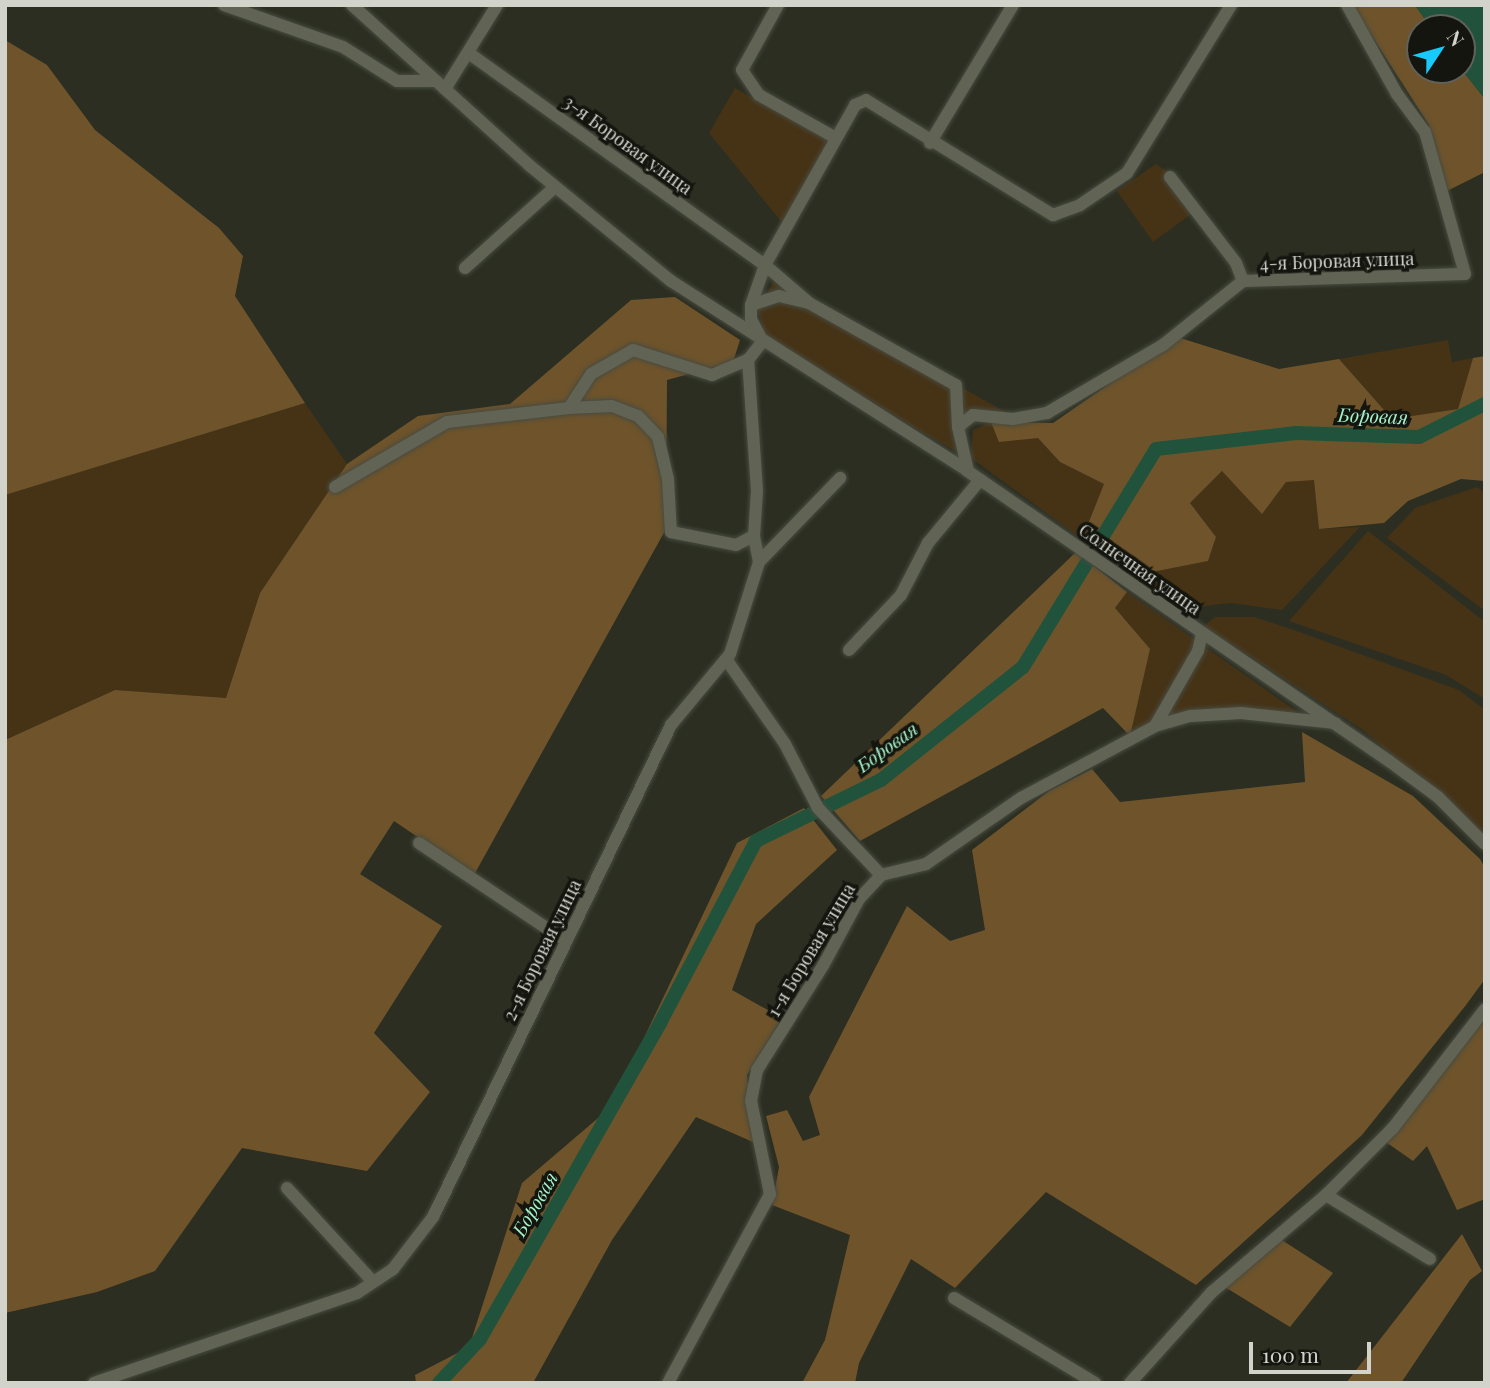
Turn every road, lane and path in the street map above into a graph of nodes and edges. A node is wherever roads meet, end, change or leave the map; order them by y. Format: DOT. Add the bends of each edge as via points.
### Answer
graph roads {
  1 [pos="224,5"];
  2 [pos="352,5"];
  3 [pos="497,5"];
  4 [pos="778,5"];
  5 [pos="1013,5"];
  6 [pos="1231,5"];
  7 [pos="1347,5"];
  8 [pos="470,54"];
  9 [pos="440,85"];
  10 [pos="834,136"];
  11 [pos="930,143"];
  12 [pos="1170,177"];
  13 [pos="555,187"];
  14 [pos="765,265"];
  15 [pos="465,268"];
  16 [pos="1243,281"];
  17 [pos="809,303"];
  18 [pos="751,305"];
  19 [pos="762,341"];
  20 [pos="748,360"];
  21 [pos="569,408"];
  22 [pos="958,426"];
  23 [pos="968,471"];
  24 [pos="840,478"];
  25 [pos="980,480"];
  26 [pos="335,487"];
  27 [pos="754,536"];
  28 [pos="759,562"];
  29 [pos="1202,633"];
  30 [pos="849,650"];
  31 [pos="726,659"];
  32 [pos="1335,723"];
  33 [pos="1154,726"];
  34 [pos="419,843"];
  35 [pos="1485,844"];
  36 [pos="881,875"];
  37 [pos="566,941"];
  38 [pos="1485,1009"];
  39 [pos="287,1188"];
  40 [pos="1326,1195"];
  41 [pos="1430,1259"];
  42 [pos="373,1282"];
  43 [pos="954,1298"];
  44 [pos="94,1383"];
  45 [pos="668,1383"];
  46 [pos="1095,1383"];
  47 [pos="1130,1383"];
  1 -- 9 [label="street" via="343,47 397,81"];
  2 -- 9 [label="street, Солнечная улица"];
  3 -- 8 [label="street"];
  4 -- 10 [label="street" via="742,69 759,95"];
  5 -- 11 [label="street"];
  6 -- 11 [label="street" via="1128,173 1080,205 1054,215"];
  7 -- 16 [label="street, 4-я Боровая улица" via="1397,94 1425,132 1465,274"];
  8 -- 9 [label="street"];
  8 -- 14 [label="street, 3-я Боровая улица"];
  9 -- 13 [label="street, Солнечная улица"];
  10 -- 11 [label="street" via="855,105 866,100"];
  10 -- 14 [label="street"];
  12 -- 16 [label="street" via="1236,263"];
  13 -- 15 [label="street"];
  13 -- 19 [label="street, Солнечная улица" via="671,281"];
  14 -- 17 [label="street, 3-я Боровая улица"];
  14 -- 18 [label="street"];
  16 -- 22 [label="street, 4-я Боровая улица" via="1163,345 1047,413 1013,419 973,415"];
  17 -- 18 [label="street" via="779,296"];
  17 -- 22 [label="street" via="956,385"];
  18 -- 19 [label="street" via="751,319"];
  19 -- 20 [label="street"];
  19 -- 23 [label="street, Солнечная улица"];
  20 -- 21 [label="street" via="712,375 633,350 592,374"];
  20 -- 27 [label="street, 2-я Боровая улица" via="757,491"];
  21 -- 26 [label="street" via="447,422"];
  21 -- 27 [label="street" via="612,406 638,416 659,437 671,533 736,545"];
  22 -- 23 [label="street"];
  23 -- 25 [label="street, Солнечная улица"];
  24 -- 28 [label="street"];
  25 -- 29 [label="street, Солнечная улица"];
  25 -- 30 [label="street" via="928,542 901,596"];
  27 -- 28 [label="street, 2-я Боровая улица"];
  28 -- 31 [label="street, 2-я Боровая улица"];
  29 -- 32 [label="street, Солнечная улица"];
  29 -- 33 [label="street" via="1198,651"];
  31 -- 36 [label="street" via="785,744 818,808"];
  31 -- 37 [label="street, 2-я Боровая улица" via="671,725"];
  32 -- 33 [label="street" via="1241,713 1191,716"];
  32 -- 35 [label="street, Солнечная улица" via="1438,797"];
  33 -- 36 [label="street" via="1021,798 926,864"];
  34 -- 37 [label="street"];
  36 -- 45 [label="street, 1-я Боровая улица" via="859,899 757,1070 751,1101 770,1194"];
  37 -- 42 [label="street, 2-я Боровая улица" via="433,1217 393,1269"];
  38 -- 40 [label="street" via="1393,1128"];
  39 -- 42 [label="street"];
  40 -- 41 [label="street"];
  40 -- 47 [label="street" via="1212,1293"];
  42 -- 44 [label="street, 2-я Боровая улица" via="357,1293"];
  43 -- 46 [label="street"];
}
